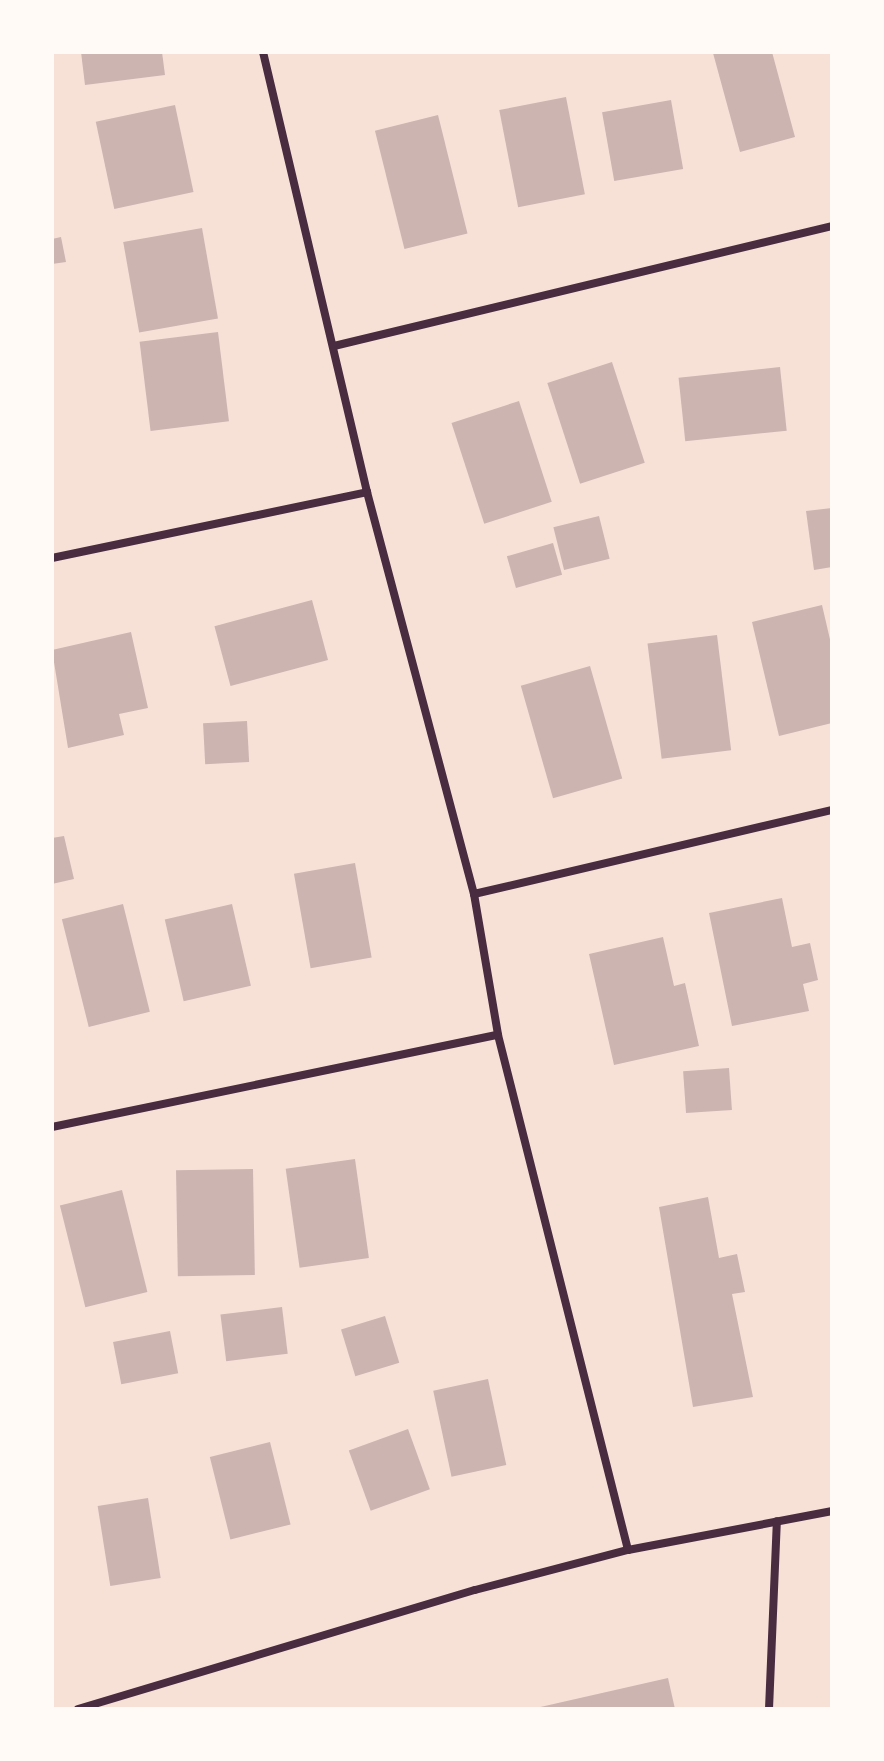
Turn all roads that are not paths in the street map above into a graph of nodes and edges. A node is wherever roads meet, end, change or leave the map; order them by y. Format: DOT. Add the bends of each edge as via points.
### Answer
graph roads {
  1 [pos="263,52"];
  2 [pos="832,226"];
  3 [pos="334,346"];
  4 [pos="367,492"];
  5 [pos="52,558"];
  6 [pos="832,810"];
  7 [pos="474,894"];
  8 [pos="498,1035"];
  9 [pos="52,1127"];
  10 [pos="832,1511"];
  11 [pos="777,1521"];
  12 [pos="628,1550"];
  13 [pos="78,1709"];
  14 [pos="769,1709"];
  1 -- 3 [label="street"];
  2 -- 3 [label="street"];
  3 -- 4 [label="street"];
  4 -- 5 [label="street"];
  4 -- 7 [label="street"];
  6 -- 7 [label="street"];
  7 -- 8 [label="street"];
  8 -- 9 [label="street"];
  8 -- 12 [label="street"];
  10 -- 11 [label="street"];
  11 -- 12 [label="street"];
  11 -- 14 [label="street"];
  12 -- 13 [label="street"];
}
